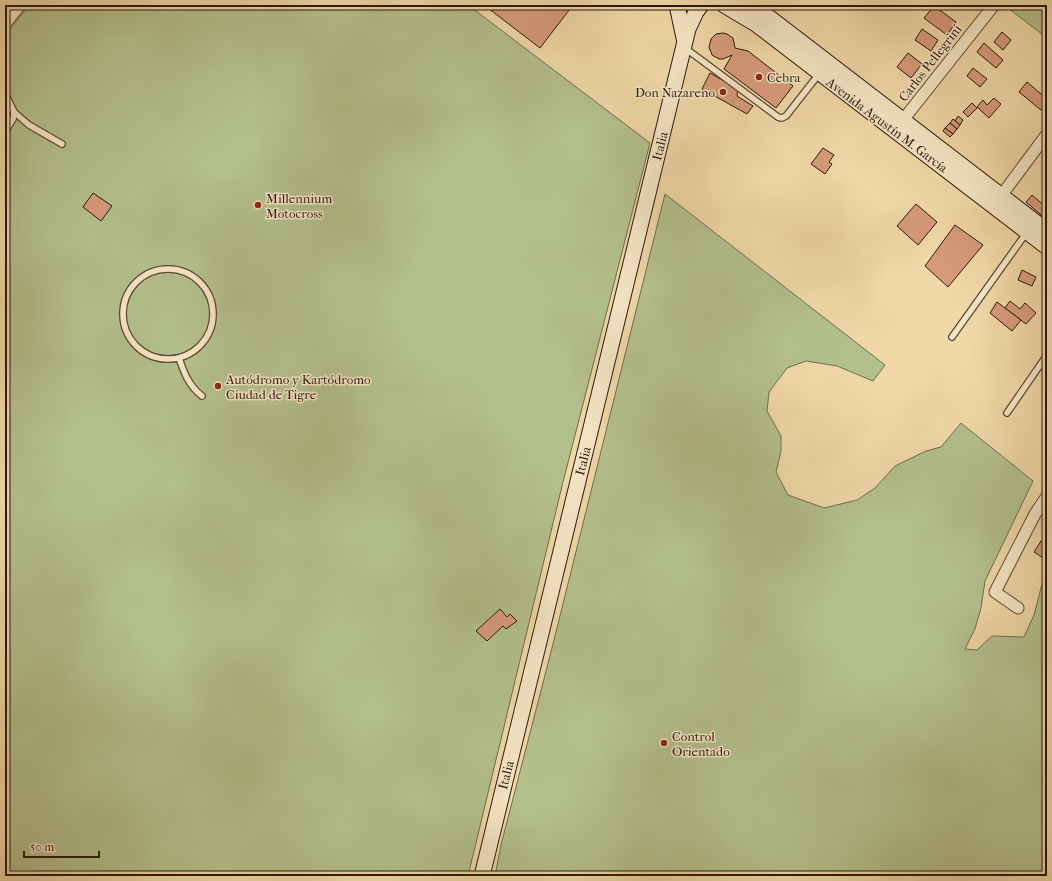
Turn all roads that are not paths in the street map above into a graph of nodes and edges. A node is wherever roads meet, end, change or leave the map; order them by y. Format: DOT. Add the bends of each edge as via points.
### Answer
graph roads {
  1 [pos="20,5"];
  2 [pos="677,5"];
  3 [pos="701,5"];
  4 [pos="724,5"];
  5 [pos="753,5"];
  6 [pos="994,5"];
  7 [pos="5,24"];
  8 [pos="685,46"];
  9 [pos="819,74"];
  10 [pos="5,93"];
  11 [pos="14,112"];
  12 [pos="903,120"];
  13 [pos="5,132"];
  14 [pos="1047,134"];
  15 [pos="62,144"];
  16 [pos="1001,196"];
  17 [pos="1047,231"];
  18 [pos="1028,232"];
  19 [pos="1047,247"];
  20 [pos="952,336"];
  21 [pos="1047,355"];
  22 [pos="179,358"];
  23 [pos="202,396"];
  24 [pos="1007,413"];
  25 [pos="1047,496"];
  26 [pos="1018,608"];
  27 [pos="482,876"];
  1 -- 7 [label="street"];
  2 -- 8 [label="street, Italia"];
  3 -- 8 [label="street, Italia" via="691,22"];
  4 -- 9 [label="street, Avenida Agustín M. García" via="756,24"];
  5 -- 12 [label="street, Avenida Agustín M. García"];
  6 -- 12 [label="street, Carlos Pellegrini"];
  8 -- 9 [label="lane" via="782,118"];
  8 -- 27 [label="street, Italia"];
  9 -- 18 [label="street, Avenida Agustín M. García"];
  10 -- 11 [label="lane"];
  11 -- 13 [label="lane"];
  11 -- 15 [label="lane" via="29,125"];
  12 -- 16 [label="street, Avenida Agustín M. García"];
  14 -- 16 [label="street"];
  16 -- 17 [label="street, Avenida Agustín M. García"];
  18 -- 19 [label="street, Avenida Agustín M. García"];
  18 -- 20 [label="lane"];
  21 -- 24 [label="lane"];
  22 -- 22 [label="lane" via="196,350 209,334 213,306 205,288 191,275 182,271 162,269 136,282 126,298 123,318 129,336 142,351 160,359"];
  22 -- 23 [label="lane" via="190,383"];
  25 -- 26 [label="street" via="995,592"];
}
